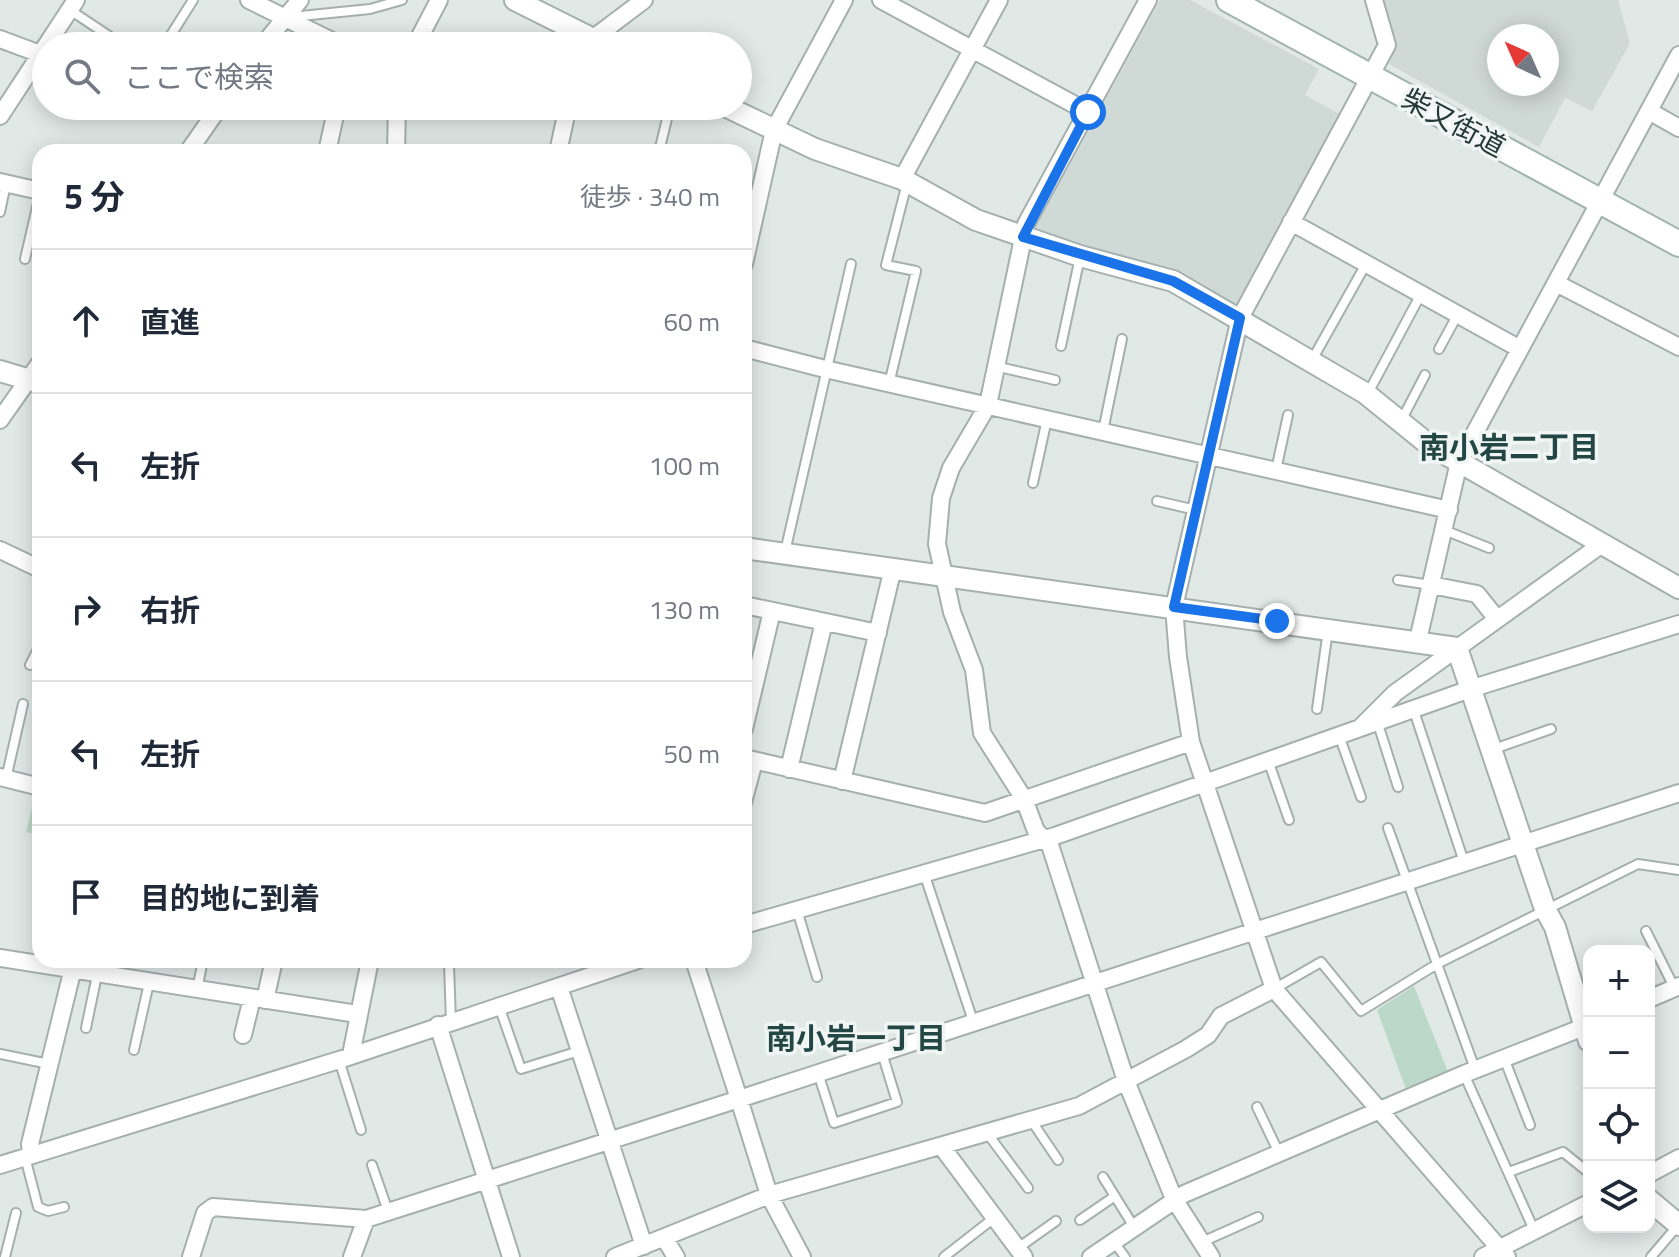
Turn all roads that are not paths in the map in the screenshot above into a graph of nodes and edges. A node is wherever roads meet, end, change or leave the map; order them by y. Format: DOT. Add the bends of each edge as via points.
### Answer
graph roads {
  1 [pos="193,0"];
  2 [pos="249,0"];
  3 [pos="300,0"];
  4 [pos="402,0"];
  5 [pos="439,0"];
  6 [pos="515,0"];
  7 [pos="644,0"];
  8 [pos="844,0"];
  9 [pos="881,0"];
  10 [pos="999,0"];
  11 [pos="1148,0"];
  12 [pos="1229,0"];
  13 [pos="1374,0"];
  14 [pos="73,5"];
  15 [pos="283,17"];
  16 [pos="55,32"];
  17 [pos="107,32"];
  18 [pos="173,32"];
  19 [pos="272,32"];
  20 [pos="314,32"];
  21 [pos="422,32"];
  22 [pos="574,32"];
  23 [pos="607,32"];
  24 [pos="0,39"];
  25 [pos="973,48"];
  26 [pos="32,51"];
  27 [pos="1679,55"];
  28 [pos="32,66"];
  29 [pos="1369,76"];
  30 [pos="1649,111"];
  31 [pos="1088,112"];
  32 [pos="0,116"];
  33 [pos="752,119"];
  34 [pos="210,120"];
  35 [pos="334,120"];
  36 [pos="397,120"];
  37 [pos="565,120"];
  38 [pos="667,120"];
  39 [pos="1679,128"];
  40 [pos="774,130"];
  41 [pos="194,144"];
  42 [pos="329,144"];
  43 [pos="396,144"];
  44 [pos="560,144"];
  45 [pos="661,144"];
  46 [pos="905,181"];
  47 [pos="3,182"];
  48 [pos="32,190"];
  49 [pos="1600,200"];
  50 [pos="0,212"];
  51 [pos="1291,222"];
  52 [pos="32,228"];
  53 [pos="752,228"];
  54 [pos="1023,237"];
  55 [pos="1679,244"];
  56 [pos="1080,256"];
  57 [pos="25,259"];
  58 [pos="1367,262"];
  59 [pos="851,264"];
  60 [pos="1556,283"];
  61 [pos="1422,294"];
  62 [pos="1458,314"];
  63 [pos="1240,318"];
  64 [pos="1122,339"];
  65 [pos="1061,346"];
  66 [pos="1679,347"];
  67 [pos="1439,349"];
  68 [pos="1520,349"];
  69 [pos="752,350"];
  70 [pos="1312,361"];
  71 [pos="995,366"];
  72 [pos="825,369"];
  73 [pos="0,371"];
  74 [pos="32,375"];
  75 [pos="1425,375"];
  76 [pos="1055,380"];
  77 [pos="32,381"];
  78 [pos="889,384"];
  79 [pos="1367,395"];
  80 [pos="988,405"];
  81 [pos="1288,415"];
  82 [pos="1047,418"];
  83 [pos="0,420"];
  84 [pos="1401,422"];
  85 [pos="1103,431"];
  86 [pos="1210,456"];
  87 [pos="1459,462"];
  88 [pos="1276,471"];
  89 [pos="1033,483"];
  90 [pos="1157,501"];
  91 [pos="1197,510"];
  92 [pos="1449,510"];
  93 [pos="1444,530"];
  94 [pos="1602,544"];
  95 [pos="1489,548"];
  96 [pos="752,549"];
  97 [pos="0,550"];
  98 [pos="785,553"];
  99 [pos="32,565"];
  100 [pos="893,568"];
  101 [pos="944,576"];
  102 [pos="1398,580"];
  103 [pos="1431,585"];
  104 [pos="1679,588"];
  105 [pos="752,607"];
  106 [pos="1174,607"];
  107 [pos="772,611"];
  108 [pos="1497,619"];
  109 [pos="824,622"];
  110 [pos="1679,624"];
  111 [pos="1328,627"];
  112 [pos="878,633"];
  113 [pos="1418,640"];
  114 [pos="1457,648"];
  115 [pos="32,661"];
  116 [pos="30,665"];
  117 [pos="1473,688"];
  118 [pos="752,695"];
  119 [pos="23,704"];
  120 [pos="1317,709"];
  121 [pos="1414,711"];
  122 [pos="1378,724"];
  123 [pos="1551,729"];
  124 [pos="1357,732"];
  125 [pos="1340,738"];
  126 [pos="1191,742"];
  127 [pos="1490,750"];
  128 [pos="752,760"];
  129 [pos="1269,763"];
  130 [pos="789,769"];
  131 [pos="3,778"];
  132 [pos="842,781"];
  133 [pos="1206,783"];
  134 [pos="32,785"];
  135 [pos="1398,787"];
  136 [pos="1679,793"];
  137 [pos="1361,797"];
  138 [pos="1024,799"];
  139 [pos="1289,820"];
  140 [pos="1388,828"];
  141 [pos="1043,839"];
  142 [pos="1524,842"];
  143 [pos="1465,864"];
  144 [pos="1679,870"];
  145 [pos="924,872"];
  146 [pos="1407,883"];
  147 [pos="1545,909"];
  148 [pos="797,910"];
  149 [pos="752,920"];
  150 [pos="1253,931"];
  151 [pos="1646,931"];
  152 [pos="0,958"];
  153 [pos="32,961"];
  154 [pos="1437,964"];
  155 [pos="73,968"];
  156 [pos="79,968"];
  157 [pos="201,968"];
  158 [pos="271,968"];
  159 [pos="368,968"];
  160 [pos="449,968"];
  161 [pos="615,968"];
  162 [pos="697,968"];
  163 [pos="97,975"];
  164 [pos="817,977"];
  165 [pos="1096,982"];
  166 [pos="149,983"];
  167 [pos="559,987"];
  168 [pos="1677,987"];
  169 [pos="1274,989"];
  170 [pos="197,990"];
  171 [pos="1655,996"];
  172 [pos="258,999"];
  173 [pos="499,1006"];
  174 [pos="357,1014"];
  175 [pos="1583,1018"];
  176 [pos="973,1021"];
  177 [pos="444,1024"];
  178 [pos="86,1028"];
  179 [pos="1583,1032"];
  180 [pos="243,1035"];
  181 [pos="134,1050"];
  182 [pos="579,1051"];
  183 [pos="882,1051"];
  184 [pos="0,1054"];
  185 [pos="345,1058"];
  186 [pos="1504,1058"];
  187 [pos="49,1064"];
  188 [pos="817,1072"];
  189 [pos="1470,1072"];
  190 [pos="1126,1081"];
  191 [pos="739,1099"];
  192 [pos="1257,1107"];
  193 [pos="1381,1110"];
  194 [pos="1031,1120"];
  195 [pos="1530,1125"];
  196 [pos="361,1130"];
  197 [pos="987,1133"];
  198 [pos="609,1140"];
  199 [pos="942,1147"];
  200 [pos="1279,1154"];
  201 [pos="28,1156"];
  202 [pos="1679,1158"];
  203 [pos="1058,1160"];
  204 [pos="0,1165"];
  205 [pos="372,1165"];
  206 [pos="1583,1168"];
  207 [pos="1655,1171"];
  208 [pos="1509,1172"];
  209 [pos="1103,1177"];
  210 [pos="486,1179"];
  211 [pos="1028,1188"];
  212 [pos="769,1195"];
  213 [pos="1115,1196"];
  214 [pos="1174,1199"];
  215 [pos="1655,1205"];
  216 [pos="1583,1206"];
  217 [pos="64,1207"];
  218 [pos="388,1211"];
  219 [pos="16,1213"];
  220 [pos="995,1217"];
  221 [pos="1258,1217"];
  222 [pos="366,1219"];
  223 [pos="1080,1220"];
  224 [pos="1056,1221"];
  225 [pos="1679,1224"];
  226 [pos="1135,1228"];
  227 [pos="1535,1231"];
  228 [pos="665,1239"];
  229 [pos="1114,1242"];
  230 [pos="1201,1242"];
  231 [pos="644,1246"];
  232 [pos="1021,1253"];
  233 [pos="1503,1253"];
  234 [pos="5,1257"];
  235 [pos="191,1257"];
  236 [pos="352,1257"];
  237 [pos="511,1257"];
  238 [pos="615,1257"];
  239 [pos="676,1257"];
  240 [pos="802,1257"];
  241 [pos="944,1257"];
  242 [pos="1091,1257"];
  243 [pos="1125,1257"];
  244 [pos="1211,1257"];
  245 [pos="1483,1257"];
  246 [pos="1651,1257"];
  1 -- 18 [label="lane"];
  2 -- 15 [label="street"];
  3 -- 15 [label="street"];
  4 -- 15 [label="lane" via="315,17"];
  5 -- 21 [label="street"];
  6 -- 22 [label="street"];
  7 -- 23 [label="street"];
  8 -- 40 [label="street"];
  9 -- 25 [label="street"];
  10 -- 25 [label="street"];
  11 -- 31 [label="street"];
  12 -- 29 [label="main road, 柴又街道"];
  13 -- 29 [label="street" via="1387,45"];
  14 -- 16 [label="street"];
  14 -- 17 [label="lane"];
  15 -- 19 [label="street"];
  15 -- 20 [label="street"];
  24 -- 26 [label="street"];
  25 -- 31 [label="street"];
  25 -- 46 [label="street"];
  27 -- 30 [label="street"];
  28 -- 32 [label="street"];
  29 -- 49 [label="main road, 柴又街道"];
  29 -- 51 [label="street"];
  30 -- 39 [label="street"];
  30 -- 49 [label="street"];
  31 -- 54 [label="street"];
  33 -- 40 [label="street"];
  34 -- 41 [label="street"];
  35 -- 42 [label="street"];
  36 -- 43 [label="street"];
  37 -- 44 [label="street"];
  38 -- 45 [label="lane"];
  40 -- 46 [label="street"];
  40 -- 53 [label="street"];
  46 -- 54 [label="street" via="976,220"];
  46 -- 78 [label="lane" via="886,265 916,271"];
  47 -- 48 [label="street"];
  47 -- 50 [label="lane"];
  49 -- 55 [label="main road, 柴又街道"];
  49 -- 60 [label="street"];
  51 -- 58 [label="street"];
  51 -- 63 [label="street"];
  52 -- 57 [label="lane"];
  54 -- 56 [label="street"];
  54 -- 71 [label="street"];
  56 -- 63 [label="street" via="1173,281"];
  56 -- 65 [label="lane"];
  58 -- 61 [label="street"];
  58 -- 70 [label="lane"];
  59 -- 72 [label="lane"];
  60 -- 66 [label="street"];
  60 -- 68 [label="street"];
  61 -- 62 [label="street"];
  61 -- 79 [label="lane"];
  62 -- 67 [label="lane"];
  62 -- 68 [label="street"];
  63 -- 70 [label="street"];
  63 -- 86 [label="street"];
  64 -- 85 [label="lane"];
  68 -- 87 [label="street"];
  69 -- 72 [label="street"];
  70 -- 79 [label="street"];
  71 -- 76 [label="lane"];
  71 -- 80 [label="street"];
  72 -- 78 [label="street"];
  72 -- 98 [label="lane"];
  73 -- 74 [label="street"];
  75 -- 84 [label="lane"];
  77 -- 83 [label="street"];
  78 -- 80 [label="street"];
  79 -- 84 [label="street"];
  80 -- 82 [label="street"];
  80 -- 101 [label="street" via="951,468 941,498 937,544"];
  81 -- 88 [label="lane"];
  82 -- 85 [label="street"];
  82 -- 89 [label="lane"];
  84 -- 87 [label="street"];
  85 -- 86 [label="street"];
  86 -- 88 [label="street"];
  86 -- 91 [label="street"];
  87 -- 92 [label="street"];
  87 -- 94 [label="street"];
  88 -- 92 [label="street"];
  90 -- 91 [label="lane"];
  91 -- 106 [label="street"];
  92 -- 93 [label="street"];
  93 -- 95 [label="lane"];
  93 -- 103 [label="street"];
  94 -- 104 [label="street"];
  94 -- 108 [label="street"];
  96 -- 98 [label="street"];
  97 -- 99 [label="street"];
  98 -- 100 [label="street"];
  100 -- 101 [label="street"];
  100 -- 112 [label="street"];
  101 -- 106 [label="street"];
  101 -- 138 [label="street" via="974,670 982,733"];
  102 -- 103 [label="lane"];
  103 -- 108 [label="street" via="1477,594"];
  103 -- 113 [label="street"];
  105 -- 107 [label="street"];
  106 -- 111 [label="street"];
  106 -- 126 [label="street"];
  107 -- 109 [label="street"];
  107 -- 118 [label="street"];
  108 -- 114 [label="street"];
  109 -- 112 [label="street"];
  109 -- 130 [label="street"];
  110 -- 117 [label="street"];
  111 -- 113 [label="street"];
  111 -- 120 [label="lane"];
  112 -- 132 [label="street"];
  113 -- 114 [label="street"];
  114 -- 117 [label="street"];
  114 -- 124 [label="street" via="1395,693"];
  115 -- 116 [label="lane"];
  117 -- 121 [label="street"];
  117 -- 127 [label="street"];
  119 -- 131 [label="lane"];
  121 -- 122 [label="street"];
  121 -- 143 [label="lane"];
  122 -- 124 [label="street"];
  122 -- 135 [label="lane"];
  123 -- 127 [label="lane"];
  124 -- 125 [label="street"];
  125 -- 129 [label="street"];
  125 -- 137 [label="lane"];
  126 -- 133 [label="street"];
  126 -- 138 [label="street"];
  127 -- 142 [label="street"];
  128 -- 130 [label="street"];
  129 -- 133 [label="street"];
  129 -- 139 [label="lane"];
  130 -- 132 [label="street"];
  131 -- 134 [label="street"];
  132 -- 138 [label="street" via="985,813"];
  133 -- 141 [label="street"];
  133 -- 150 [label="street"];
  136 -- 142 [label="street"];
  138 -- 141 [label="street"];
  140 -- 146 [label="lane"];
  141 -- 145 [label="street"];
  141 -- 165 [label="street" via="1050,845"];
  142 -- 143 [label="street"];
  142 -- 147 [label="street"];
  143 -- 146 [label="street"];
  144 -- 147 [label="lane" via="1638,864"];
  145 -- 148 [label="street"];
  145 -- 176 [label="lane"];
  146 -- 150 [label="street"];
  146 -- 154 [label="lane"];
  147 -- 154 [label="lane"];
  147 -- 175 [label="street"];
  148 -- 149 [label="street"];
  148 -- 164 [label="lane"];
  150 -- 165 [label="street"];
  150 -- 169 [label="street"];
  151 -- 168 [label="lane"];
  152 -- 153 [label="street"];
  154 -- 169 [label="lane" via="1361,1011 1321,962"];
  154 -- 189 [label="lane"];
  155 -- 187 [label="street"];
  156 -- 163 [label="street"];
  157 -- 170 [label="lane"];
  158 -- 172 [label="street"];
  159 -- 174 [label="street"];
  160 -- 177 [label="lane"];
  161 -- 167 [label="street"];
  162 -- 191 [label="street"];
  163 -- 166 [label="street"];
  163 -- 178 [label="lane"];
  165 -- 176 [label="street"];
  165 -- 190 [label="street"];
  166 -- 170 [label="street"];
  166 -- 181 [label="lane"];
  167 -- 173 [label="street"];
  167 -- 182 [label="street"];
  168 -- 171 [label="street"];
  169 -- 190 [label="street" via="1221,1016 1208,1035"];
  169 -- 193 [label="street"];
  170 -- 172 [label="street"];
  172 -- 174 [label="street"];
  172 -- 180 [label="street"];
  173 -- 177 [label="street"];
  173 -- 182 [label="lane" via="521,1069"];
  174 -- 185 [label="street"];
  176 -- 183 [label="street"];
  177 -- 185 [label="street"];
  177 -- 210 [label="street"];
  179 -- 186 [label="street"];
  182 -- 198 [label="street"];
  183 -- 188 [label="street"];
  183 -- 188 [label="lane" via="897,1102 834,1123"];
  184 -- 187 [label="lane"];
  185 -- 196 [label="lane"];
  185 -- 201 [label="street"];
  186 -- 189 [label="street"];
  186 -- 195 [label="lane"];
  187 -- 201 [label="street"];
  188 -- 191 [label="street"];
  189 -- 193 [label="street"];
  189 -- 208 [label="lane"];
  190 -- 194 [label="street" via="1079,1106"];
  190 -- 214 [label="street"];
  191 -- 198 [label="street"];
  191 -- 212 [label="street"];
  192 -- 200 [label="lane"];
  193 -- 200 [label="street"];
  193 -- 233 [label="street"];
  194 -- 197 [label="street"];
  194 -- 203 [label="lane"];
  197 -- 199 [label="street"];
  197 -- 211 [label="lane"];
  198 -- 210 [label="street"];
  198 -- 231 [label="street"];
  199 -- 212 [label="street"];
  199 -- 220 [label="street"];
  200 -- 214 [label="street"];
  201 -- 204 [label="street"];
  201 -- 217 [label="lane" via="38,1207"];
  202 -- 207 [label="street"];
  205 -- 218 [label="lane"];
  206 -- 208 [label="lane" via="1563,1152"];
  208 -- 227 [label="lane"];
  209 -- 213 [label="lane"];
  210 -- 218 [label="street"];
  210 -- 237 [label="street"];
  212 -- 228 [label="street"];
  212 -- 240 [label="street"];
  213 -- 223 [label="lane"];
  213 -- 226 [label="lane"];
  214 -- 226 [label="street"];
  214 -- 230 [label="street"];
  215 -- 225 [label="street"];
  216 -- 227 [label="street"];
  218 -- 222 [label="street"];
  219 -- 234 [label="lane"];
  220 -- 232 [label="street"];
  220 -- 241 [label="lane"];
  221 -- 230 [label="lane"];
  222 -- 235 [label="street" via="213,1207 205,1213"];
  222 -- 236 [label="street"];
  224 -- 232 [label="lane"];
  225 -- 246 [label="lane"];
  226 -- 229 [label="street"];
  227 -- 233 [label="street"];
  228 -- 231 [label="street"];
  228 -- 239 [label="street"];
  229 -- 242 [label="street"];
  229 -- 243 [label="lane"];
  230 -- 244 [label="street"];
  231 -- 238 [label="street"];
  233 -- 245 [label="street"];
}
